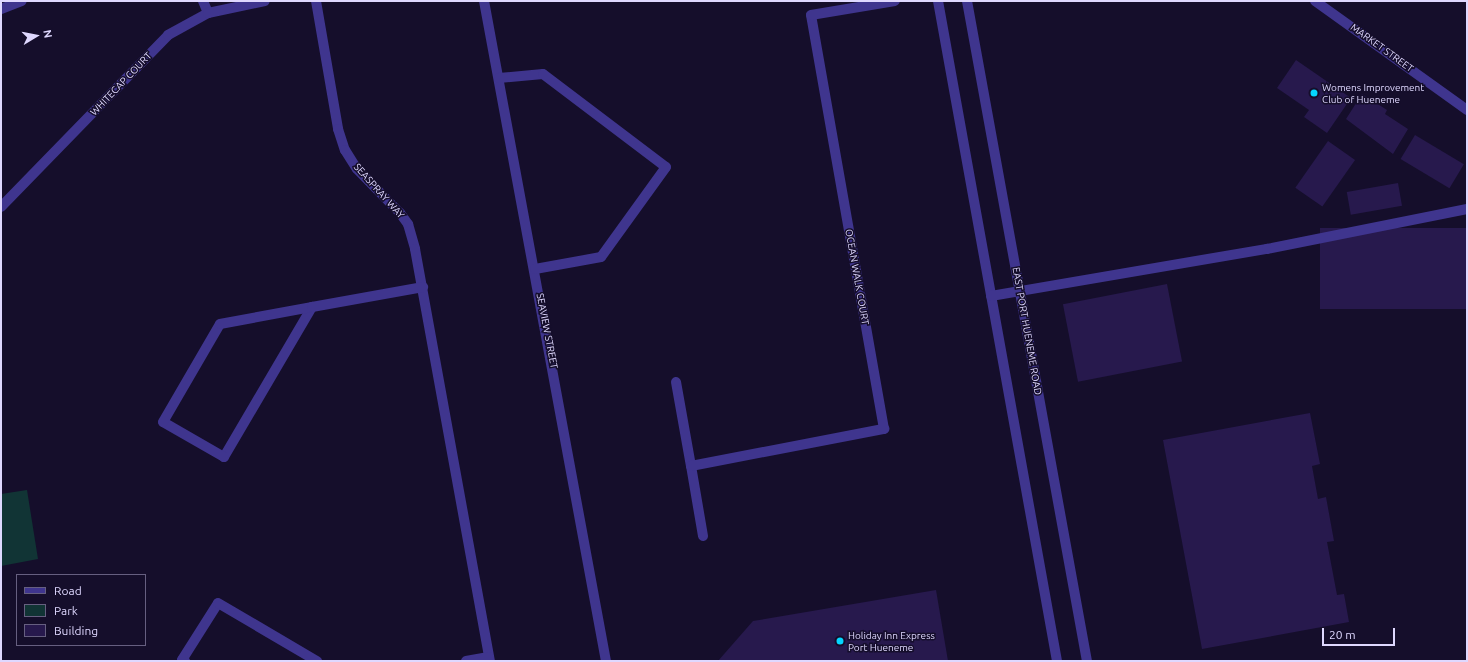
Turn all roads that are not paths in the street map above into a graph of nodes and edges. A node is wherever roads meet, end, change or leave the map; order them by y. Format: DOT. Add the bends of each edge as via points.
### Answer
graph roads {
  1 [pos="22,1"];
  2 [pos="204,1"];
  3 [pos="265,1"];
  4 [pos="316,1"];
  5 [pos="484,1"];
  6 [pos="895,1"];
  7 [pos="938,1"];
  8 [pos="967,1"];
  9 [pos="1316,1"];
  10 [pos="1,9"];
  11 [pos="208,13"];
  12 [pos="499,78"];
  13 [pos="1467,110"];
  14 [pos="1,207"];
  15 [pos="1467,209"];
  16 [pos="535,269"];
  17 [pos="423,287"];
  18 [pos="1020,292"];
  19 [pos="991,296"];
  20 [pos="312,307"];
  21 [pos="676,382"];
  22 [pos="691,466"];
  23 [pos="703,536"];
  24 [pos="490,659"];
  25 [pos="315,660"];
  26 [pos="184,661"];
  27 [pos="466,661"];
  28 [pos="606,661"];
  29 [pos="1056,661"];
  30 [pos="1086,661"];
  1 -- 10 [label="street"];
  2 -- 11 [label="street"];
  3 -- 11 [label="street, WHITECAP COURT"];
  4 -- 17 [label="street, SEASPRAY WAY" via="338,129 345,150 357,169 408,224"];
  5 -- 12 [label="street, SEAVIEW STREET"];
  6 -- 22 [label="street, OCEAN WALK COURT" via="811,15 884,429"];
  7 -- 19 [label="street"];
  8 -- 18 [label="street, EAST PORT HUENEME ROAD"];
  9 -- 13 [label="street, MARKET STREET"];
  11 -- 14 [label="street, WHITECAP COURT" via="168,35"];
  12 -- 16 [label="street, SEAVIEW STREET"];
  12 -- 16 [label="street" via="543,74 666,167 601,257"];
  15 -- 18 [label="street" via="1267,249"];
  16 -- 28 [label="street, SEAVIEW STREET"];
  17 -- 20 [label="street"];
  17 -- 24 [label="street, SEASPRAY WAY"];
  18 -- 19 [label="street"];
  18 -- 30 [label="street, EAST PORT HUENEME ROAD"];
  19 -- 29 [label="street"];
  20 -- 20 [label="street" via="220,324 163,422 224,456"];
  21 -- 22 [label="street"];
  22 -- 23 [label="street"];
  24 -- 27 [label="street"];
  25 -- 26 [label="street" via="218,603 182,660"];
}
